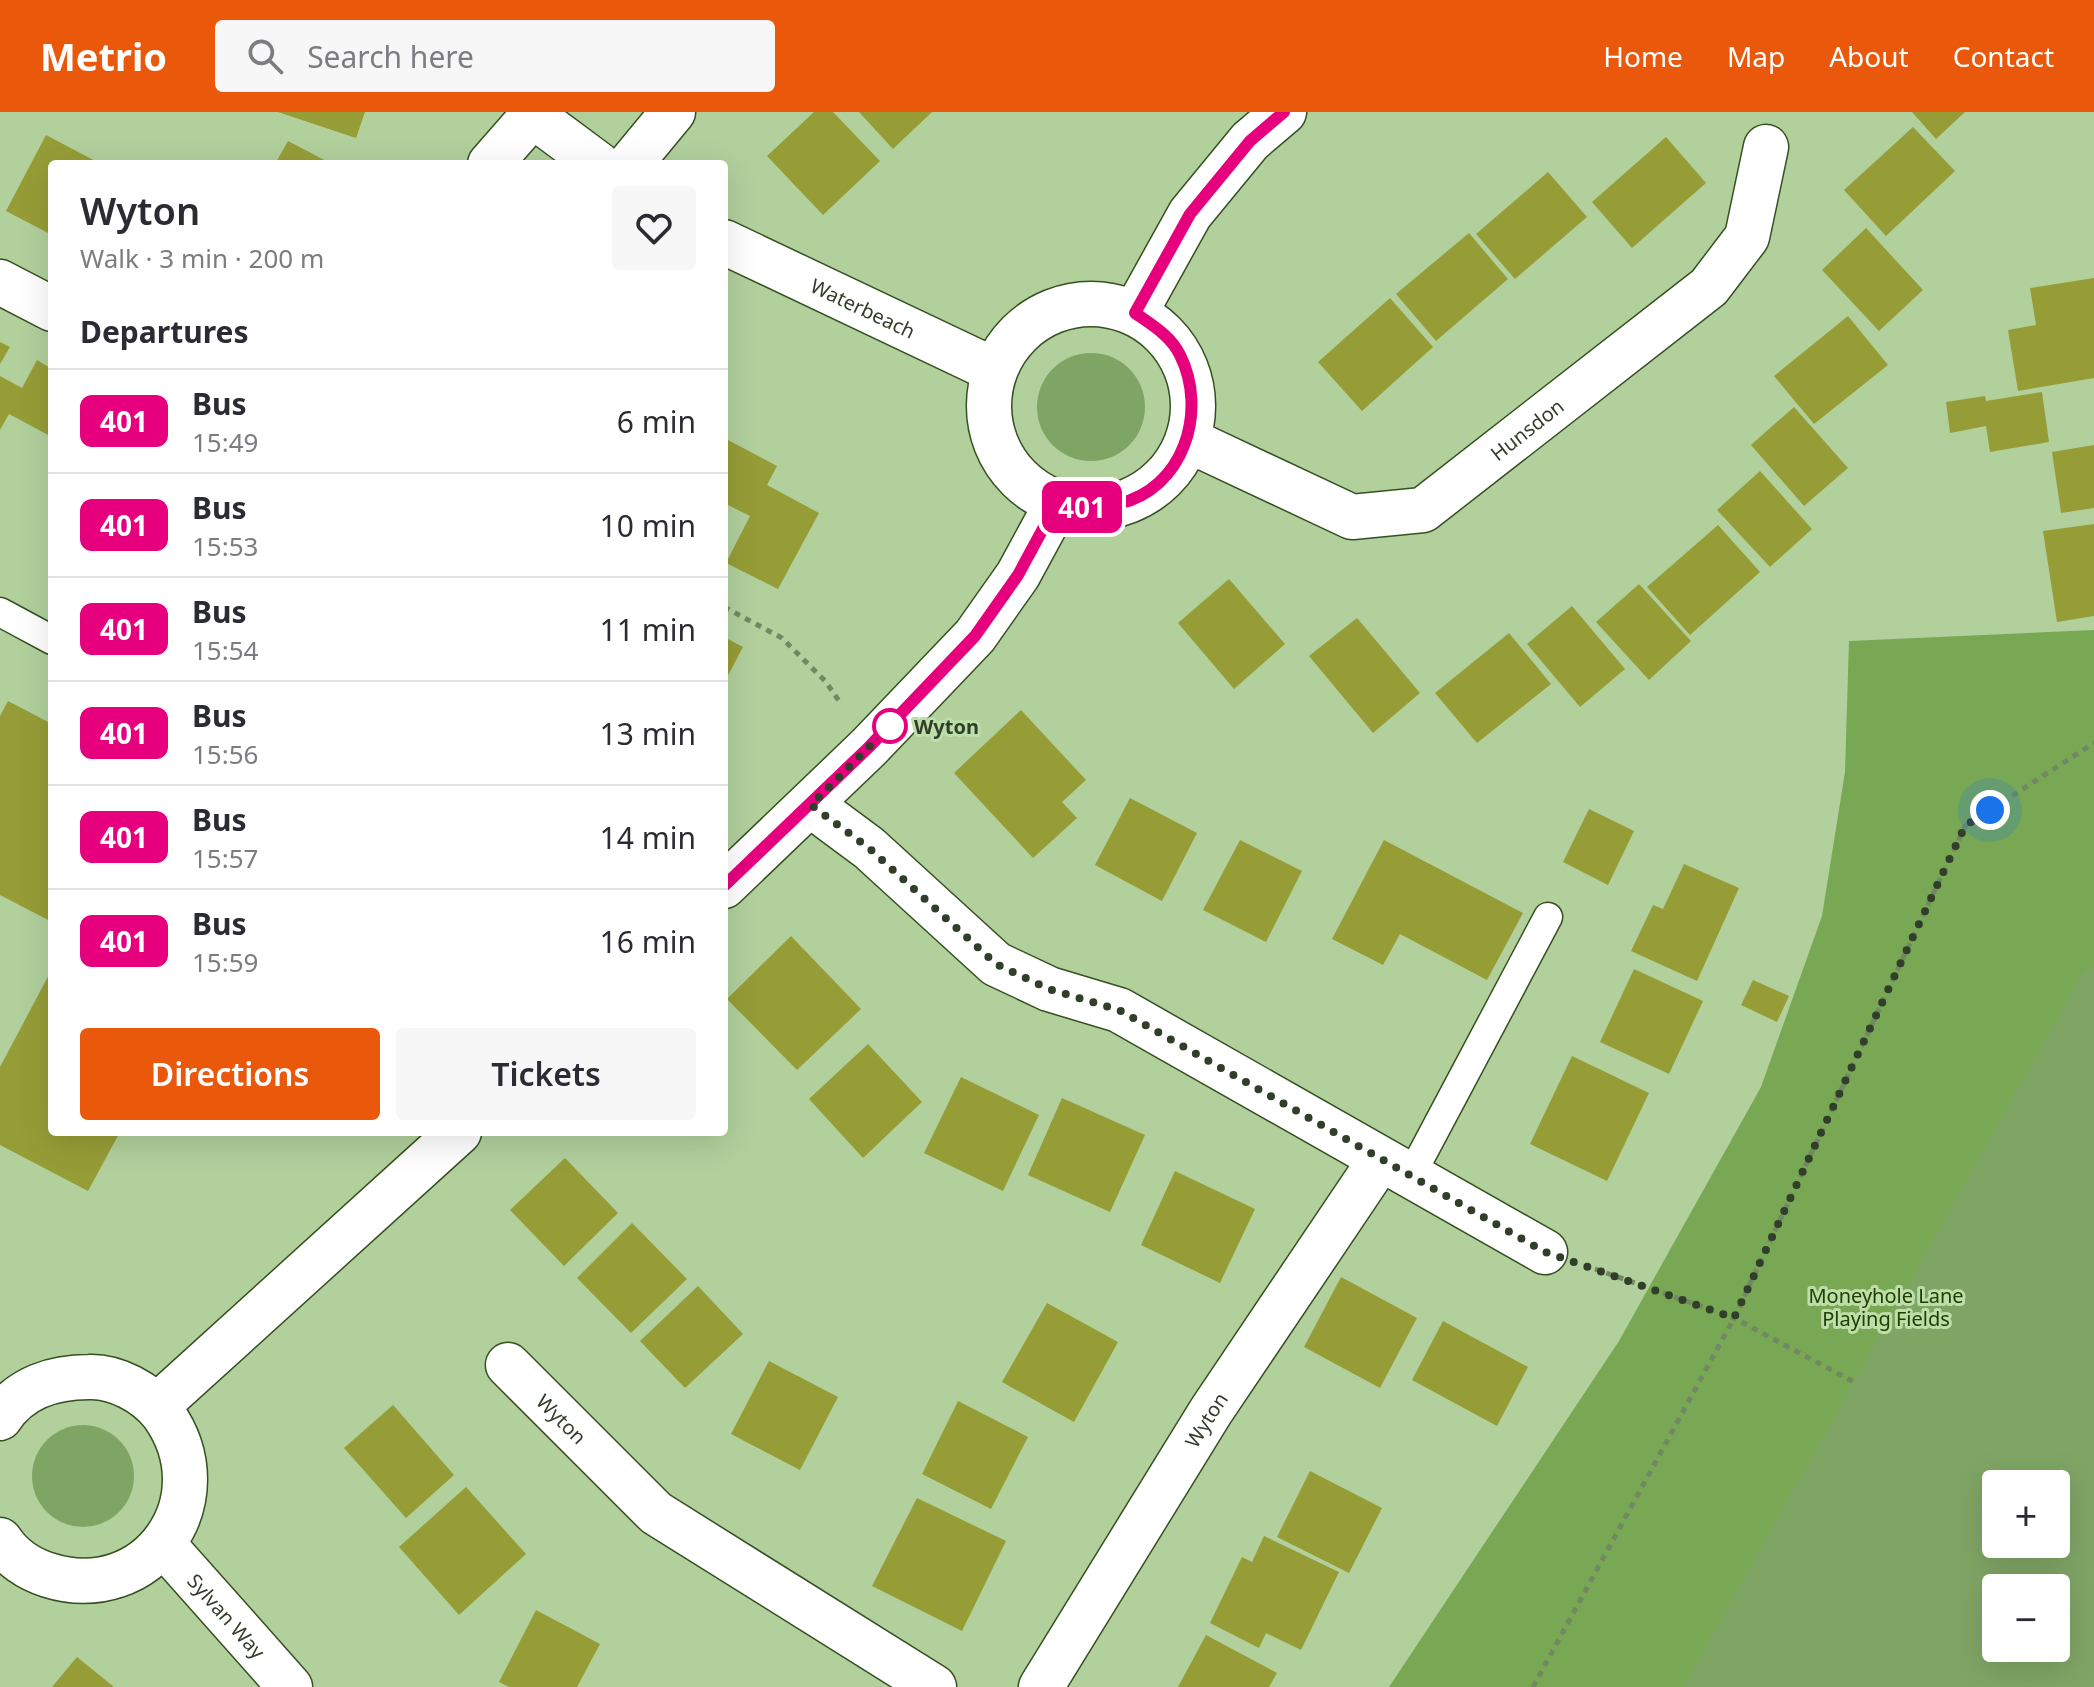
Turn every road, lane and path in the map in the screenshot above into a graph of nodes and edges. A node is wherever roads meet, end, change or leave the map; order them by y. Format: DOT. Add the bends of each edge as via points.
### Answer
graph roads {
  1 [pos="673,112"];
  2 [pos="1284,112"];
  3 [pos="530,114"];
  4 [pos="1766,147"];
  5 [pos="493,160"];
  6 [pos="593,160"];
  7 [pos="633,160"];
  8 [pos="728,250"];
  9 [pos="0,282"];
  10 [pos="48,307"];
  11 [pos="1135,313"];
  12 [pos="994,370"];
  13 [pos="1188,440"];
  14 [pos="1057,503"];
  15 [pos="728,609"];
  16 [pos="0,612"];
  17 [pos="48,638"];
  18 [pos="2094,743"];
  19 [pos="869,747"];
  20 [pos="811,805"];
  21 [pos="728,882"];
  22 [pos="1548,917"];
  23 [pos="455,1136"];
  24 [pos="1395,1168"];
  25 [pos="1545,1252"];
  26 [pos="1734,1318"];
  27 [pos="508,1365"];
  28 [pos="1854,1382"];
  29 [pos="157,1406"];
  30 [pos="2,1411"];
  31 [pos="163,1544"];
  32 [pos="2,1550"];
  33 [pos="290,1687"];
  34 [pos="934,1687"];
  35 [pos="1041,1687"];
  36 [pos="1533,1687"];
  1 -- 7 [label="street"];
  2 -- 11 [label="street" via="1250,141 1190,214"];
  3 -- 5 [label="street"];
  3 -- 6 [label="street"];
  4 -- 13 [label="street, Hunsdon" via="1747,237 1709,287 1423,510 1352,517"];
  8 -- 12 [label="street, Waterbeach"];
  9 -- 10 [label="street"];
  11 -- 12 [label="street" via="1103,304 1068,306 1036,318 1011,341"];
  11 -- 13 [label="street" via="1179,352 1192,395"];
  12 -- 14 [label="street" via="988,402 991,434 1006,463 1028,488"];
  13 -- 14 [label="street" via="1173,468 1149,490 1120,504 1089,508"];
  14 -- 19 [label="street" via="1018,575 975,636"];
  15 -- 19 [label="path" via="782,638 826,682"];
  16 -- 17 [label="lane"];
  18 -- 26 [label="path" via="1965,826"];
  19 -- 20 [label="street"];
  20 -- 21 [label="street"];
  20 -- 24 [label="street" via="869,848 996,964 1049,989 1119,1010"];
  22 -- 24 [label="lane"];
  23 -- 29 [label="street"];
  24 -- 25 [label="street"];
  24 -- 35 [label="street, Wyton" via="1211,1411"];
  25 -- 26 [label="path"];
  26 -- 28 [label="path"];
  26 -- 36 [label="path"];
  27 -- 34 [label="street, Wyton" via="656,1513"];
  29 -- 30 [label="street" via="130,1386 97,1376 63,1377 31,1389"];
  29 -- 31 [label="street" via="175,1431 186,1489"];
  31 -- 32 [label="street" via="136,1568 104,1580 68,1582 35,1571"];
  31 -- 33 [label="street, Sylvan Way"];
}
